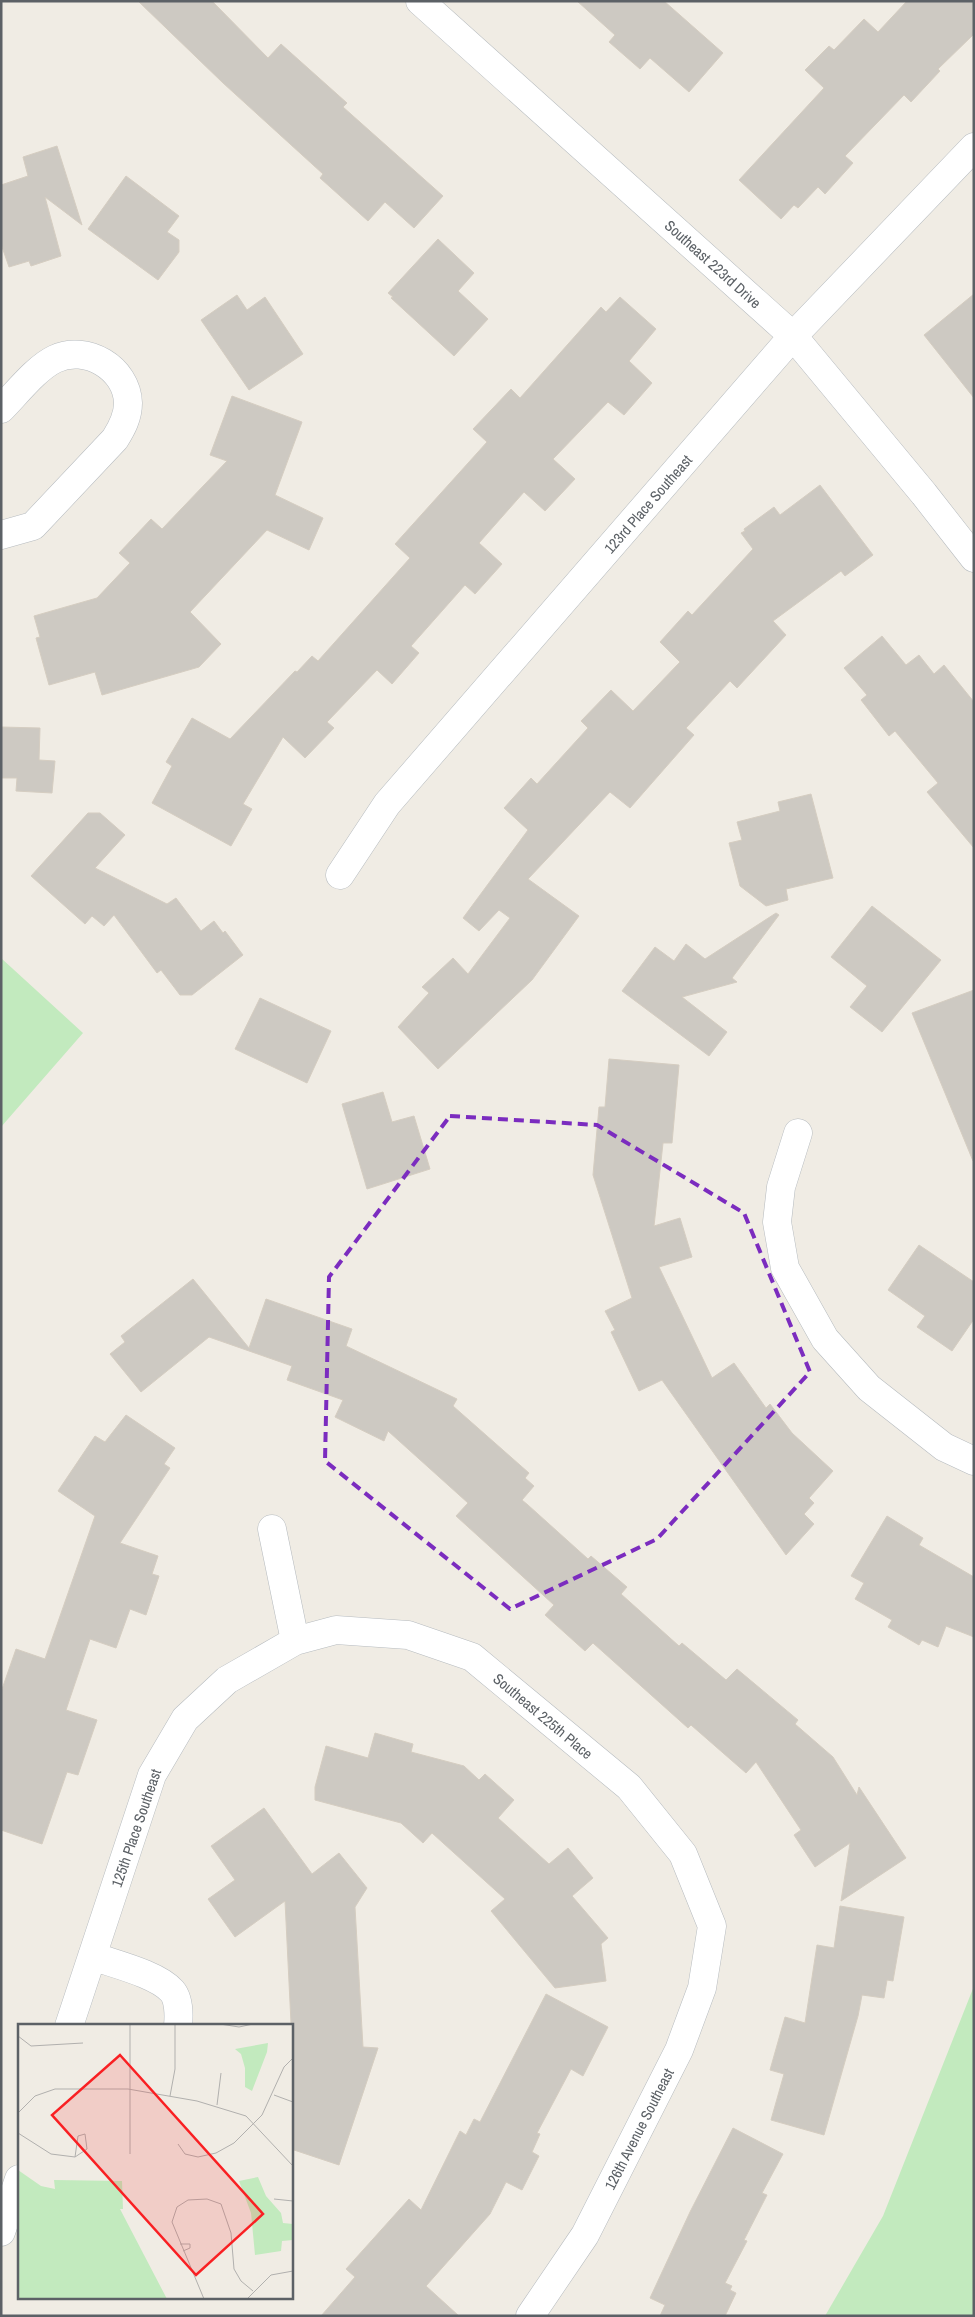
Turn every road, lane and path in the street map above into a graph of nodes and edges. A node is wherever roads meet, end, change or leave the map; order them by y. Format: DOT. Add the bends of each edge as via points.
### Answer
graph roads {
  1 [pos="420,1"];
  2 [pos="974,147"];
  3 [pos="793,336"];
  4 [pos="1,409"];
  5 [pos="1,535"];
  6 [pos="974,558"];
  7 [pos="340,874"];
  8 [pos="798,1133"];
  9 [pos="974,1461"];
  10 [pos="272,1529"];
  11 [pos="295,1641"];
  12 [pos="712,1926"];
  13 [pos="92,1956"];
  14 [pos="70,2024"];
  15 [pos="178,2024"];
  16 [pos="18,2182"];
  17 [pos="1,2232"];
  18 [pos="530,2316"];
  1 -- 3 [label="street, Southeast 223rd Drive"];
  2 -- 3 [label="street, 123rd Place Southeast"];
  3 -- 6 [label="street, Southeast 223rd Drive"];
  3 -- 7 [label="street, 123rd Place Southeast" via="387,804"];
  4 -- 5 [label="street" via="55,359 74,354 94,357 111,367 123,383 128,403 125,422 115,439 34,526"];
  8 -- 9 [label="street" via="781,1187 777,1222 785,1268 825,1339 869,1388 944,1447"];
  10 -- 11 [label="street"];
  11 -- 12 [label="street, Southeast 225th Place" via="336,1630 408,1634 472,1657 629,1787 683,1854"];
  11 -- 13 [label="street, 125th Place Southeast" via="227,1680 185,1719 152,1775"];
  12 -- 18 [label="street, 126th Avenue Southeast" via="702,1988 679,2050 585,2234"];
  13 -- 14 [label="street, 125th Place Southeast"];
  13 -- 15 [label="street" via="154,1978 172,1992 177,2005"];
  16 -- 17 [label="street"];
}
